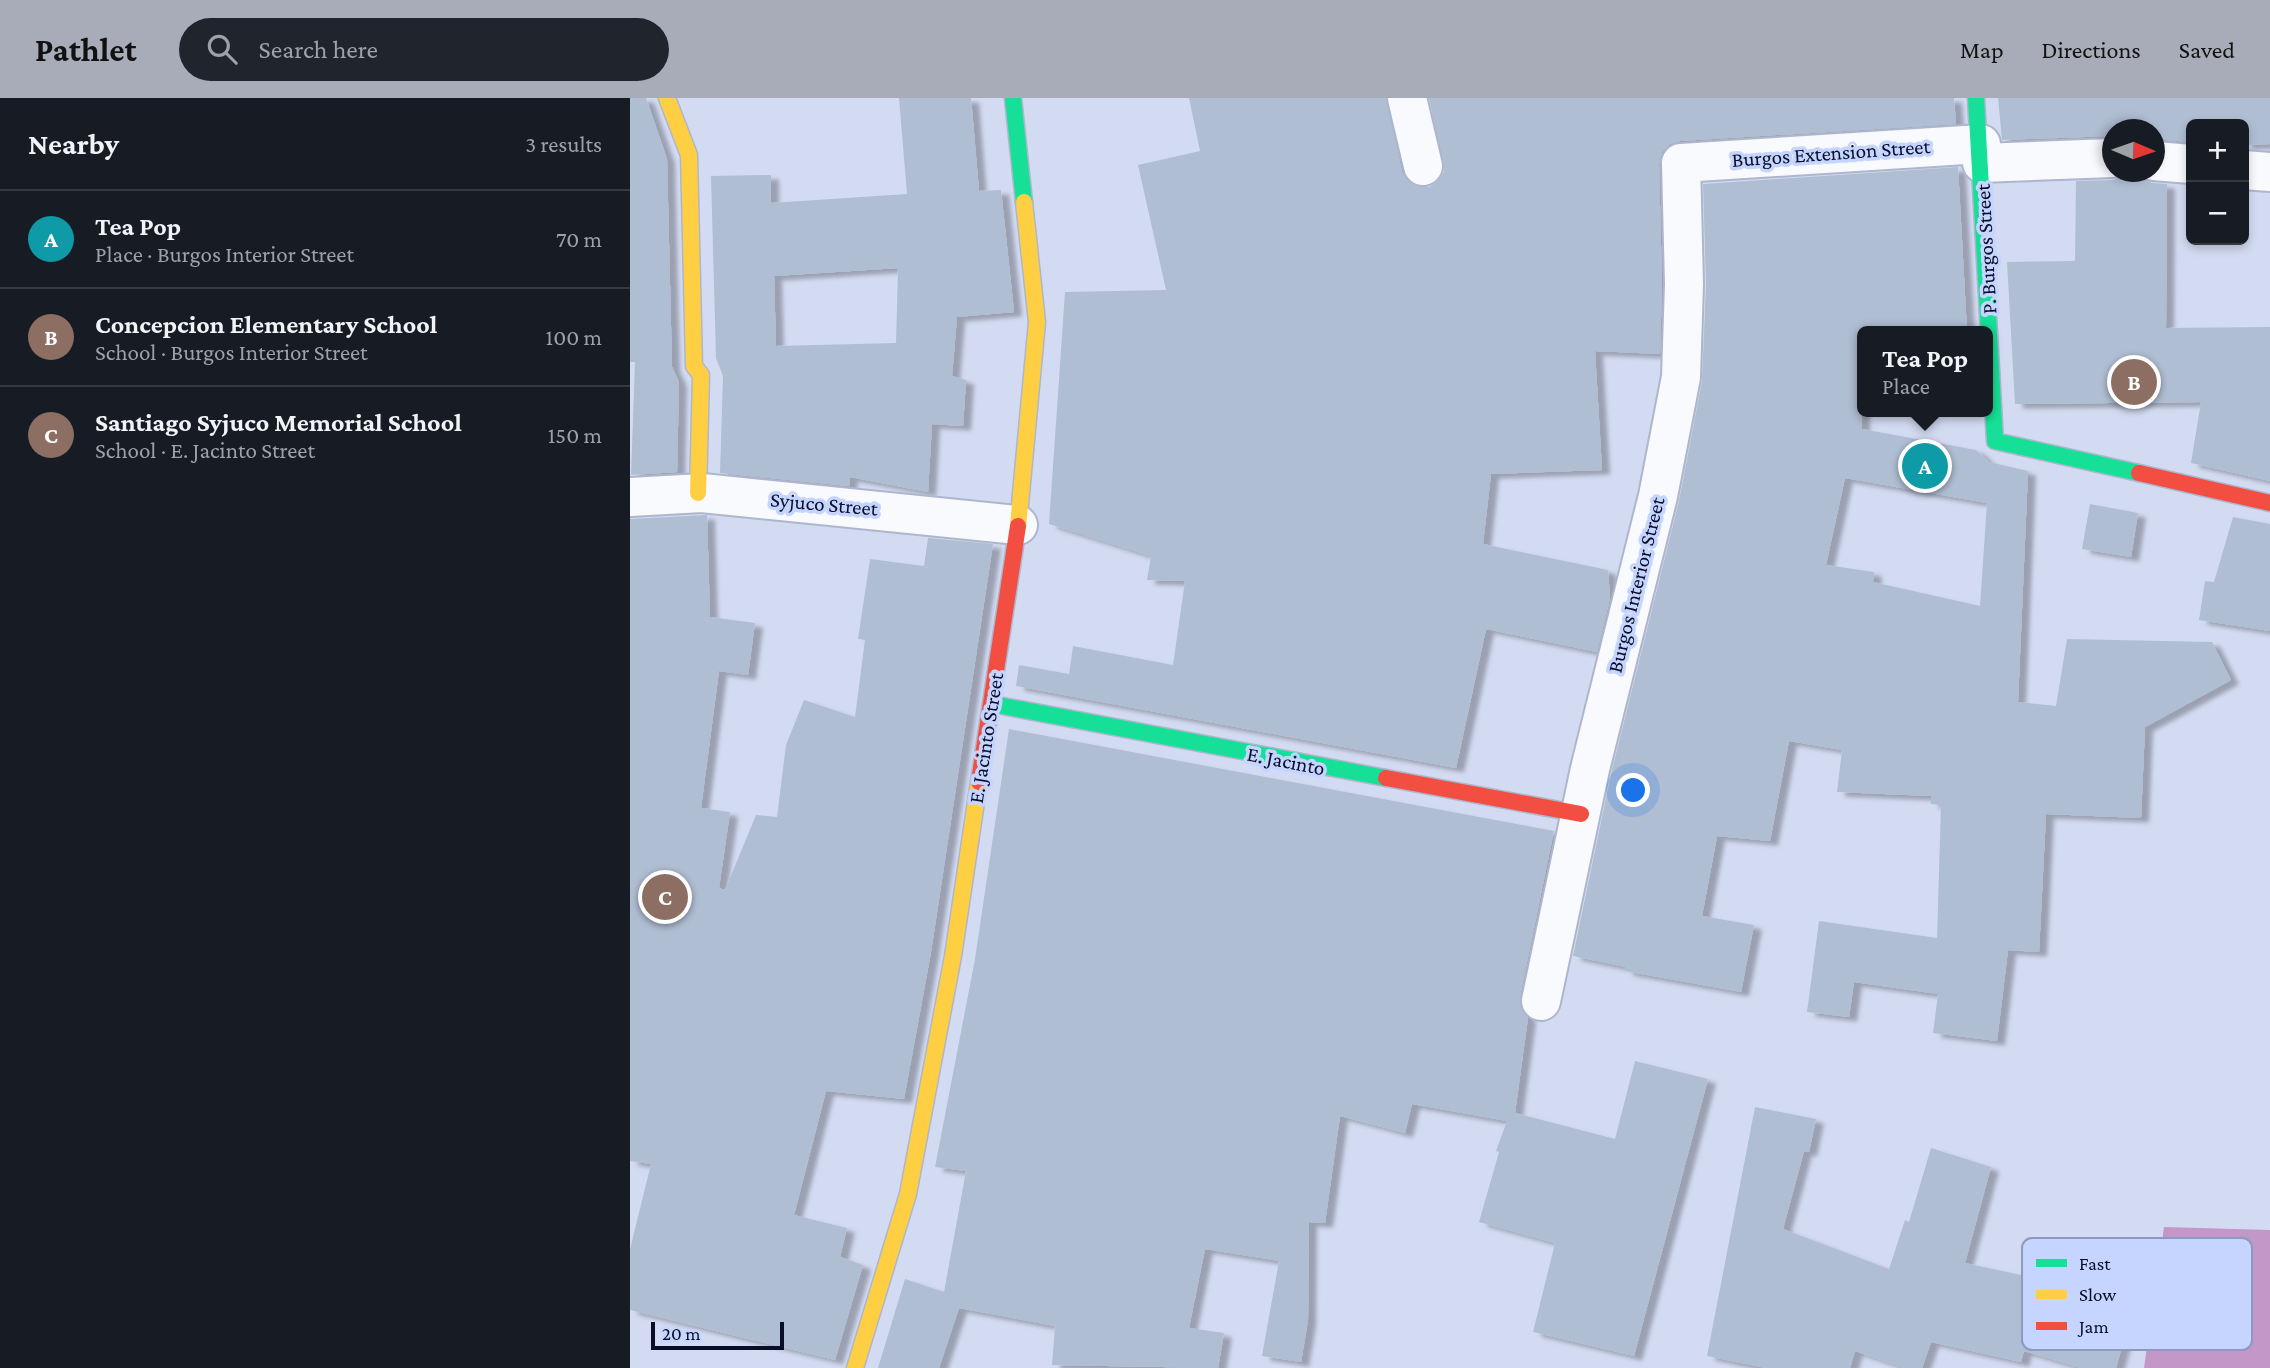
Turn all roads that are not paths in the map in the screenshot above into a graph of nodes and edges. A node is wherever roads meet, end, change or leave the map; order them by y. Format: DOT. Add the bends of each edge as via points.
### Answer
graph roads {
  1 [pos="667,98"];
  2 [pos="1013,98"];
  3 [pos="1407,98"];
  4 [pos="1976,98"];
  5 [pos="1981,153"];
  6 [pos="2102,158"];
  7 [pos="2165,162"];
  8 [pos="1681,163"];
  9 [pos="2186,164"];
  10 [pos="1423,166"];
  11 [pos="2249,170"];
  12 [pos="2270,172"];
  13 [pos="1989,326"];
  14 [pos="1993,417"];
  15 [pos="698,493"];
  16 [pos="630,497"];
  17 [pos="2270,503"];
  18 [pos="1018,525"];
  19 [pos="992,704"];
  20 [pos="1581,814"];
  21 [pos="1541,1001"];
  22 [pos="855,1368"];
  1 -- 15 [label="street" via="689,155 694,366 701,375"];
  2 -- 18 [label="street, E. Jacinto Street" via="1037,322"];
  3 -- 10 [label="street"];
  4 -- 5 [label="street, P. Burgos Street"];
  5 -- 6 [label="street, Burgos Extension Street"];
  5 -- 8 [label="street, Burgos Extension Street"];
  5 -- 13 [label="street, P. Burgos Street"];
  7 -- 9 [label="street"];
  8 -- 20 [label="street, Burgos Interior Street" via="1681,377 1658,496"];
  11 -- 12 [label="street"];
  14 -- 17 [label="street, P. Burgos Street" via="1994,441"];
  15 -- 16 [label="street, Syjuco Street"];
  15 -- 18 [label="street, Syjuco Street"];
  18 -- 19 [label="street, E. Jacinto Street"];
  19 -- 20 [label="street, E. Jacinto"];
  19 -- 22 [label="street, E. Jacinto Street" via="953,956 908,1194"];
  20 -- 21 [label="street, Burgos Interior Street"];
}
